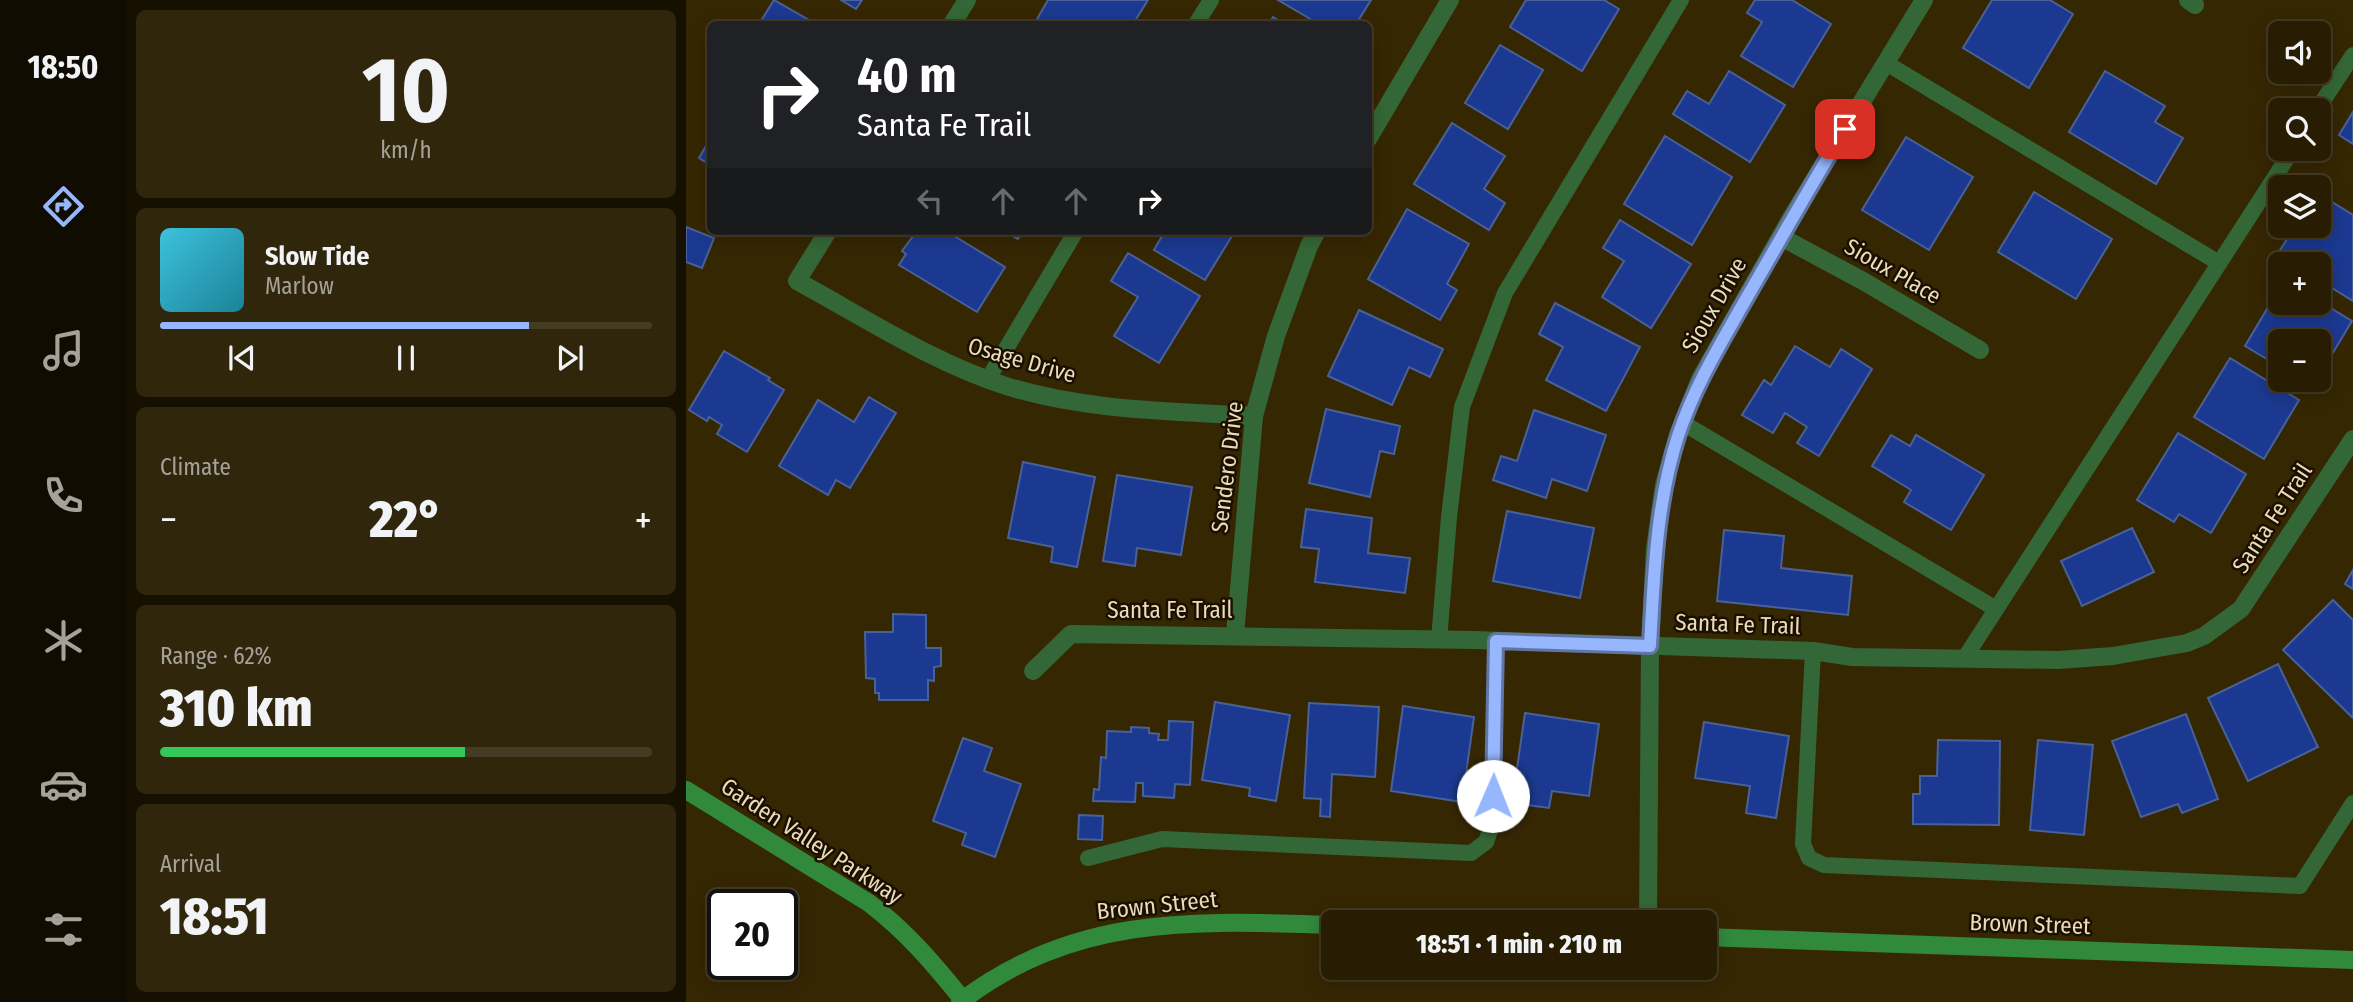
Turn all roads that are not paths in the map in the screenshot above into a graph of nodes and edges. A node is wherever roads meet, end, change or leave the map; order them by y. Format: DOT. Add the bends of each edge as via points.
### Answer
graph roads {
  1 [pos="967,0"];
  2 [pos="1211,0"];
  3 [pos="1450,0"];
  4 [pos="1681,0"];
  5 [pos="1924,0"];
  6 [pos="954,21"];
  7 [pos="1198,21"];
  8 [pos="2353,55"];
  9 [pos="1885,63"];
  10 [pos="2325,98"];
  11 [pos="1372,132"];
  12 [pos="2284,161"];
  13 [pos="826,235"];
  14 [pos="1074,235"];
  15 [pos="1315,235"];
  16 [pos="1781,237"];
  17 [pos="2219,263"];
  18 [pos="1980,350"];
  19 [pos="988,379"];
  20 [pos="1254,416"];
  21 [pos="1683,423"];
  22 [pos="2353,439"];
  23 [pos="1996,608"];
  24 [pos="1236,635"];
  25 [pos="1439,639"];
  26 [pos="1496,641"];
  27 [pos="1650,646"];
  28 [pos="1813,651"];
  29 [pos="1964,659"];
  30 [pos="1033,671"];
  31 [pos="686,790"];
  32 [pos="2353,803"];
  33 [pos="1088,859"];
  34 [pos="1648,910"];
  35 [pos="1321,925"];
  36 [pos="1717,937"];
  37 [pos="2353,960"];
  38 [pos="961,1001"];
  1 -- 6 [label="street"];
  2 -- 7 [label="lane"];
  3 -- 11 [label="street"];
  4 -- 25 [label="lane" via="1506,293 1462,407"];
  5 -- 9 [label="street, Sioux Drive"];
  8 -- 10 [label="lane"];
  9 -- 16 [label="street, Sioux Drive"];
  9 -- 17 [label="lane"];
  12 -- 17 [label="lane"];
  13 -- 19 [label="street, Osage Drive" via="797,281 945,362"];
  14 -- 19 [label="lane"];
  15 -- 20 [label="street, Sendero Drive" via="1276,336"];
  16 -- 18 [label="street, Sioux Place"];
  16 -- 21 [label="street, Sioux Drive" via="1700,379"];
  17 -- 23 [label="lane"];
  19 -- 20 [label="street, Osage Drive" via="1063,401"];
  20 -- 24 [label="street, Sendero Drive"];
  21 -- 23 [label="lane"];
  21 -- 27 [label="street, Sioux Drive" via="1664,485"];
  22 -- 29 [label="street, Santa Fe Trail" via="2241,609 2204,636 2113,656"];
  23 -- 29 [label="lane"];
  24 -- 25 [label="street, Santa Fe Trail"];
  24 -- 30 [label="street, Santa Fe Trail" via="1071,634"];
  25 -- 26 [label="street, Santa Fe Trail"];
  26 -- 27 [label="street, Santa Fe Trail"];
  26 -- 33 [label="lane" via="1493,822 1486,842 1471,853 1162,839"];
  27 -- 28 [label="street, Santa Fe Trail"];
  27 -- 34 [label="street, Sioux Drive"];
  28 -- 29 [label="street, Santa Fe Trail" via="1852,657"];
  28 -- 32 [label="lane" via="1803,844 1809,858 1824,866 2300,886"];
  31 -- 38 [label="main road, Garden Valley Parkway" via="869,903 921,948"];
  35 -- 38 [label="main road, Brown Street" via="1203,922 1109,932 1032,958"];
  36 -- 37 [label="main road, Brown Street"];
}
